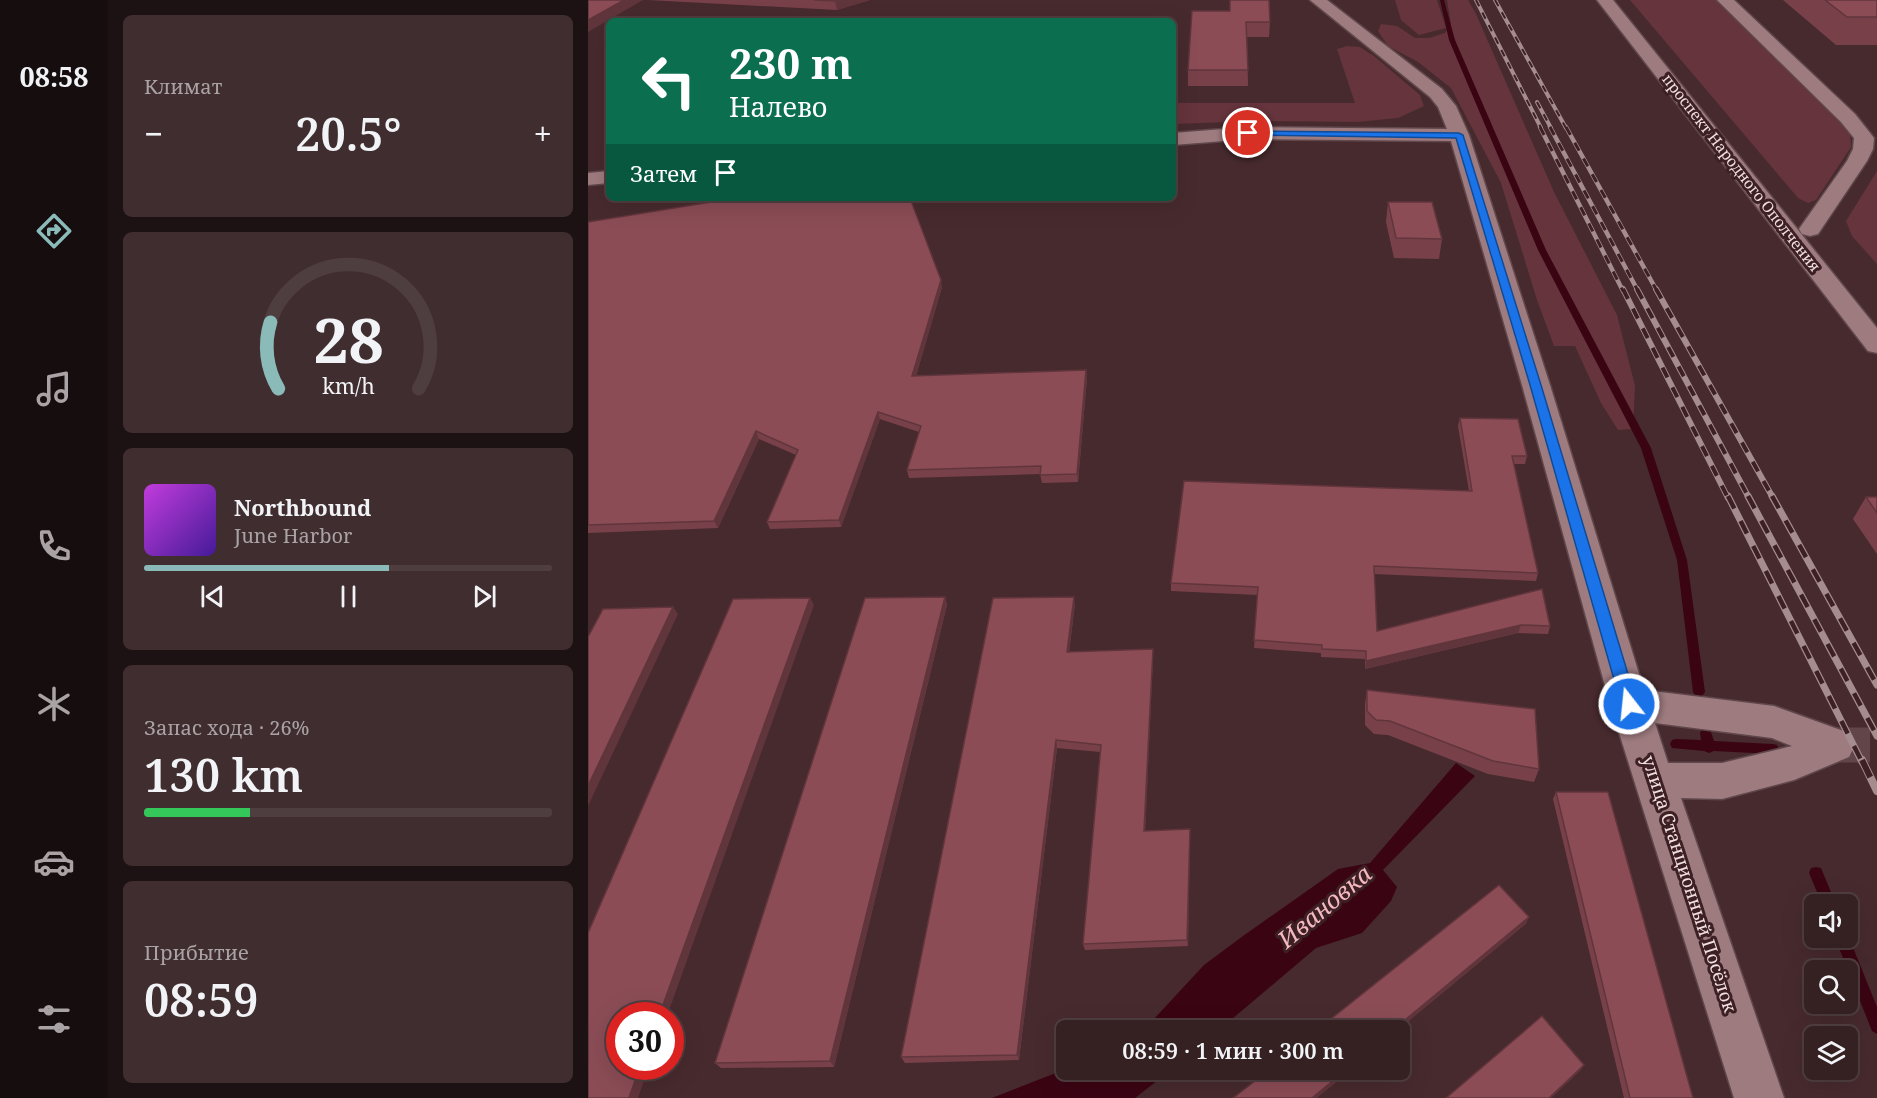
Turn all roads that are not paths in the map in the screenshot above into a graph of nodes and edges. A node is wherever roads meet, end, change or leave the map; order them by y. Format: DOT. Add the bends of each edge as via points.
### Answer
graph roads {
  1 [pos="1318,0"];
  2 [pos="1605,0"];
  3 [pos="1621,0"];
  4 [pos="1725,0"];
  5 [pos="1459,135"];
  6 [pos="1176,139"];
  7 [pos="606,177"];
  8 [pos="588,178"];
  9 [pos="1799,216"];
  10 [pos="1877,311"];
  11 [pos="1877,345"];
  12 [pos="1629,704"];
  13 [pos="1654,780"];
  14 [pos="1759,1098"];
  1 -- 5 [label="street, улица Станционный Посёлок" via="1436,93 1447,106"];
  2 -- 11 [label="street, проспект Народного Ополчения"];
  3 -- 9 [label="street, проспект Народного Ополчения"];
  4 -- 9 [label="street" via="1864,138 1857,161"];
  5 -- 6 [label="street" via="1248,133"];
  5 -- 12 [label="street, улица Станционный Посёлок"];
  7 -- 8 [label="street"];
  9 -- 10 [label="street, проспект Народного Ополчения"];
  12 -- 13 [label="street, улица Станционный Посёлок"];
  12 -- 13 [label="street" via="1774,722 1835,745 1794,763 1722,781"];
  13 -- 14 [label="street, улица Станционный Посёлок"];
}
